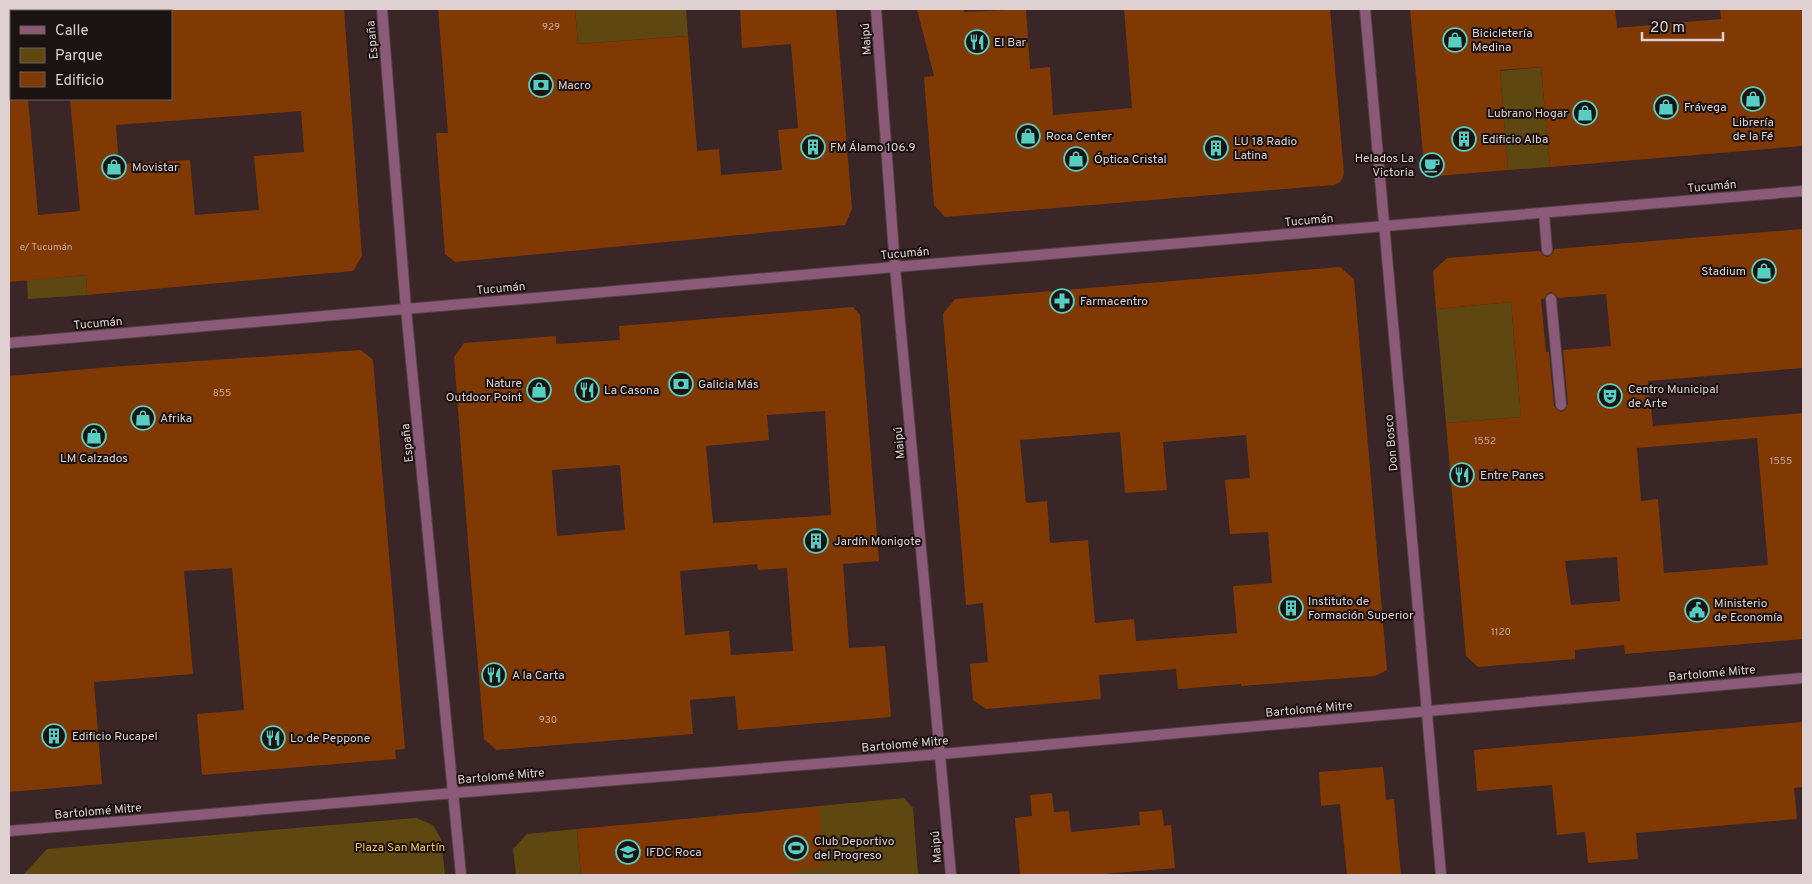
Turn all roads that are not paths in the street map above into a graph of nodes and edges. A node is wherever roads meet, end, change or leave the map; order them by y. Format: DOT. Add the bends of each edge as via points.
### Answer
graph roads {
  1 [pos="382,9"];
  2 [pos="876,9"];
  3 [pos="1365,9"];
  4 [pos="1803,191"];
  5 [pos="1544,213"];
  6 [pos="1383,227"];
  7 [pos="1547,250"];
  8 [pos="895,266"];
  9 [pos="1551,299"];
  10 [pos="406,309"];
  11 [pos="9,343"];
  12 [pos="1561,405"];
  13 [pos="1803,678"];
  14 [pos="1428,711"];
  15 [pos="941,754"];
  16 [pos="454,793"];
  17 [pos="9,831"];
  18 [pos="461,875"];
  19 [pos="951,875"];
  20 [pos="1441,875"];
  1 -- 10 [label="street, España"];
  2 -- 8 [label="street, Maipú"];
  3 -- 6 [label="street, Don Bosco"];
  4 -- 5 [label="street, Tucumán"];
  5 -- 6 [label="street, Tucumán"];
  5 -- 7 [label="street"];
  6 -- 8 [label="street, Tucumán"];
  6 -- 14 [label="street, Don Bosco"];
  8 -- 10 [label="street, Tucumán"];
  8 -- 15 [label="street, Maipú"];
  9 -- 12 [label="street"];
  10 -- 11 [label="street, Tucumán"];
  10 -- 16 [label="street, España"];
  13 -- 14 [label="street, Bartolomé Mitre"];
  14 -- 15 [label="street, Bartolomé Mitre"];
  14 -- 20 [label="street, Don Bosco"];
  15 -- 16 [label="street, Bartolomé Mitre"];
  15 -- 19 [label="street, Maipú"];
  16 -- 17 [label="street, Bartolomé Mitre"];
  16 -- 18 [label="street, España"];
}
